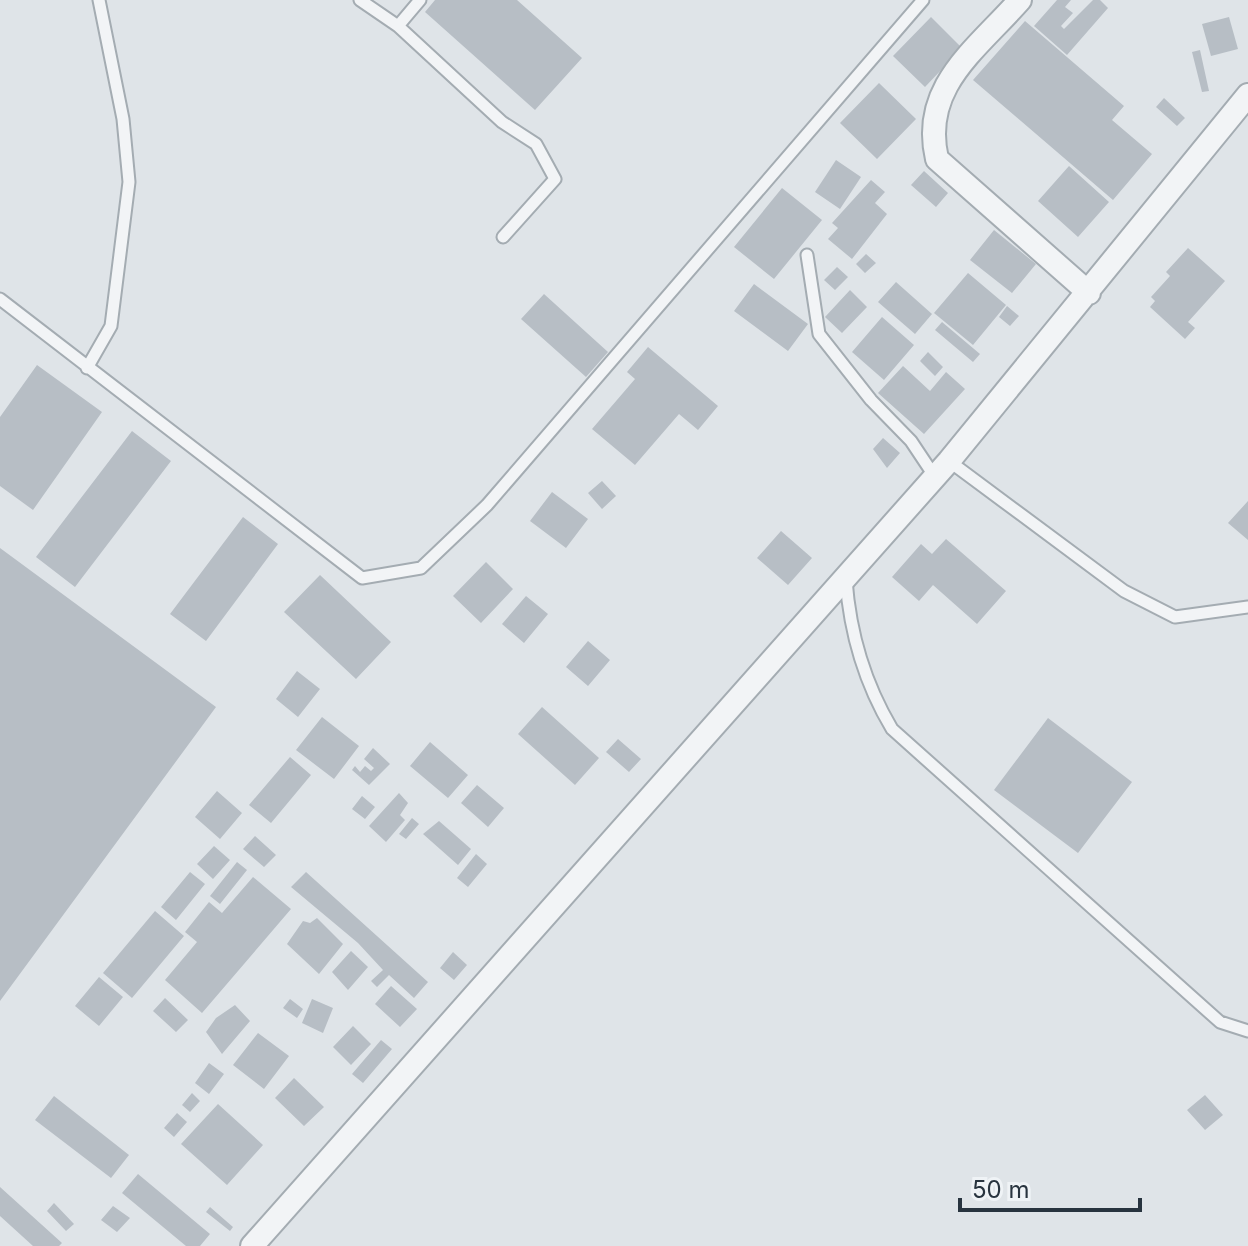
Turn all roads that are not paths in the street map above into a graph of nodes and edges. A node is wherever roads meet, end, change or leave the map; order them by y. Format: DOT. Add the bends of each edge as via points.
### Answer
graph roads {
  1 [pos="99,0"];
  2 [pos="360,0"];
  3 [pos="420,0"];
  4 [pos="923,0"];
  5 [pos="1020,0"];
  6 [pos="398,26"];
  7 [pos="1248,95"];
  8 [pos="503,237"];
  9 [pos="807,255"];
  10 [pos="1089,293"];
  11 [pos="0,299"];
  12 [pos="87,368"];
  13 [pos="942,469"];
  14 [pos="846,575"];
  15 [pos="1248,607"];
  16 [pos="1248,1031"];
  17 [pos="252,1246"];
  1 -- 12 [label="lane" via="123,119 129,182 111,326"];
  2 -- 6 [label="lane"];
  3 -- 6 [label="lane"];
  4 -- 12 [label="lane" via="487,505 421,568 362,578"];
  5 -- 10 [label="street" via="944,86 931,134 937,159"];
  6 -- 8 [label="lane" via="502,122 536,144 555,179"];
  7 -- 10 [label="street"];
  9 -- 13 [label="lane" via="819,334 871,400"];
  10 -- 13 [label="street"];
  11 -- 12 [label="lane"];
  13 -- 14 [label="street"];
  13 -- 15 [label="lane" via="1124,591 1175,617"];
  14 -- 16 [label="lane" via="849,628 876,702 892,729 1220,1022"];
  14 -- 17 [label="street"];
}
